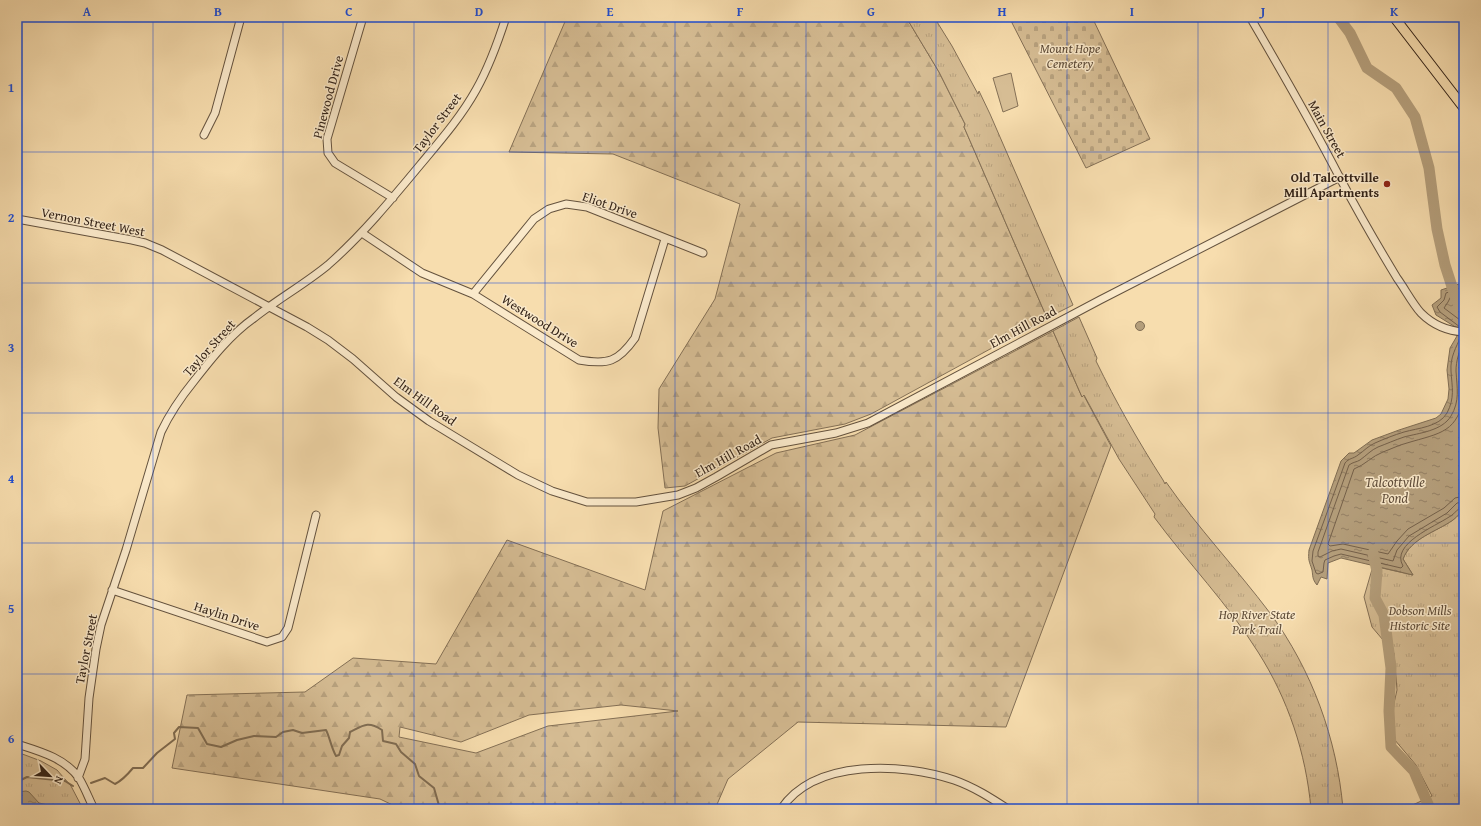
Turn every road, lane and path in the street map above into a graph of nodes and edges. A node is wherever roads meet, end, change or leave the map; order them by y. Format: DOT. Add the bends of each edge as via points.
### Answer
graph roads {
  1 [pos="241,17"];
  2 [pos="363,17"];
  3 [pos="506,17"];
  4 [pos="1250,17"];
  5 [pos="1394,17"];
  6 [pos="1464,108"];
  7 [pos="204,135"];
  8 [pos="1340,177"];
  9 [pos="393,198"];
  10 [pos="17,219"];
  11 [pos="362,233"];
  12 [pos="665,238"];
  13 [pos="703,253"];
  14 [pos="205,274"];
  15 [pos="473,294"];
  16 [pos="269,307"];
  17 [pos="1464,332"];
  18 [pos="316,515"];
  19 [pos="112,590"];
  20 [pos="17,744"];
  21 [pos="78,778"];
  22 [pos="94,809"];
  23 [pos="781,809"];
  24 [pos="1008,809"];
  1 -- 7 [label="street" via="215,113"];
  2 -- 9 [label="street, Pinewood Drive" via="327,139 328,153 335,164"];
  3 -- 9 [label="street, Taylor Street" via="476,90 435,147"];
  4 -- 8 [label="street, Main Street"];
  5 -- 6 [label="main road"];
  8 -- 16 [label="street, Elm Hill Road" via="868,422 836,433 771,445 696,488 678,495 636,502 587,502 552,491 518,475 410,407 328,340"];
  8 -- 17 [label="street, Main Street" via="1362,219 1421,312 1442,328"];
  9 -- 11 [label="street, Taylor Street"];
  10 -- 14 [label="street, Vernon Street West" via="145,243"];
  11 -- 15 [label="street, Westwood Drive" via="422,273"];
  11 -- 16 [label="street, Taylor Street" via="310,279"];
  12 -- 13 [label="street, Eliot Drive"];
  12 -- 15 [label="street, Eliot Drive" via="587,207 566,204 549,209 534,219"];
  12 -- 15 [label="street, Westwood Drive" via="635,338 625,352 611,360 597,363 579,360"];
  14 -- 16 [label="street, Elm Hill Road"];
  16 -- 19 [label="street, Taylor Street" via="233,335 210,360 168,416"];
  18 -- 19 [label="street, Haylin Drive" via="288,628 282,637 267,642"];
  19 -- 21 [label="street, Taylor Street" via="96,649 89,698 85,759"];
  20 -- 21 [label="street" via="55,758"];
  21 -- 22 [label="street"];
  23 -- 24 [label="street" via="803,788 821,778 840,772 883,768 906,769 954,780"];
}
